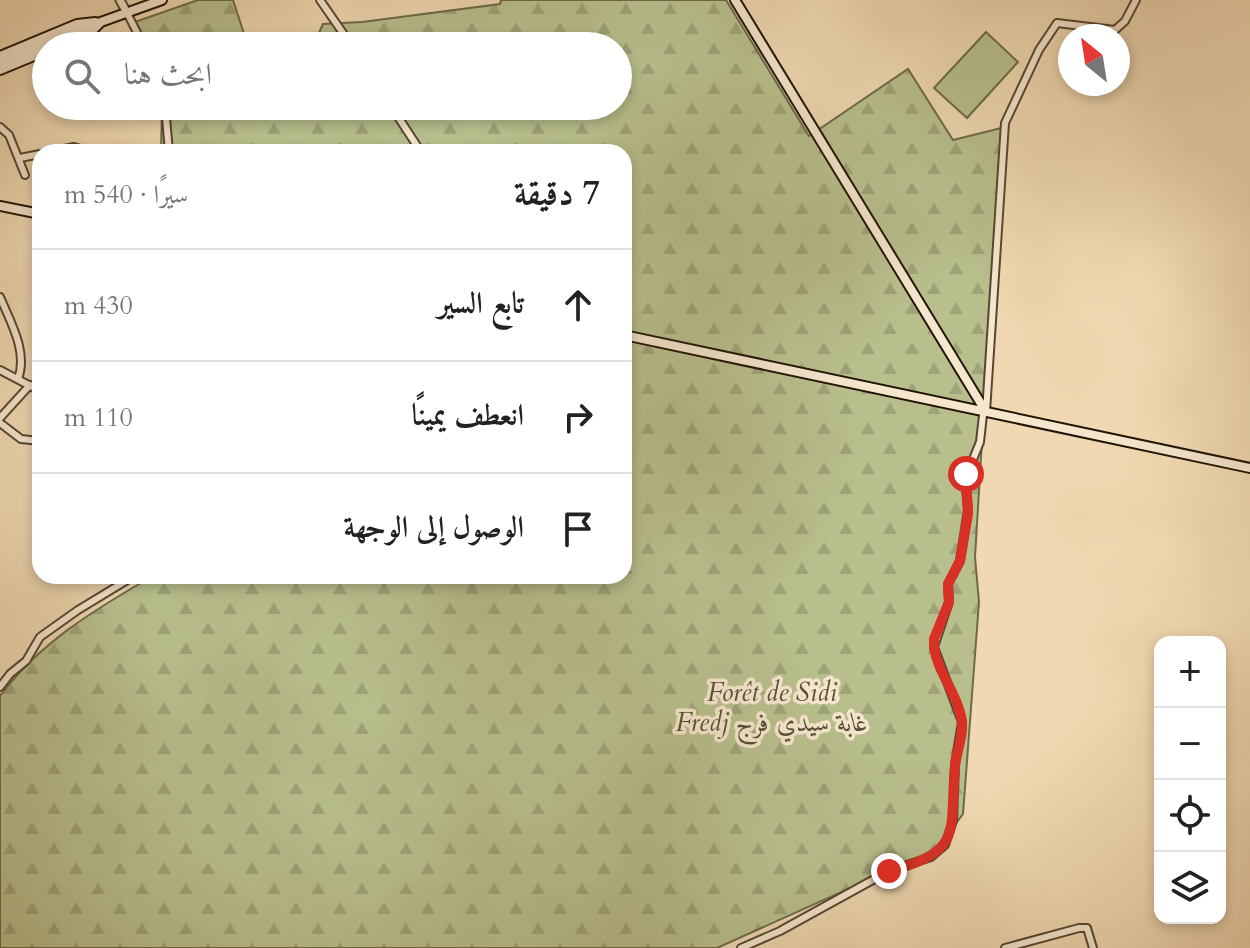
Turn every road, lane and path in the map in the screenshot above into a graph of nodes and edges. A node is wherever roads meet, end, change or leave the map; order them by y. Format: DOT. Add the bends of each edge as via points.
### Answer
graph roads {
  1 [pos="120,0"];
  2 [pos="162,0"];
  3 [pos="320,0"];
  4 [pos="735,0"];
  5 [pos="1136,0"];
  6 [pos="127,13"];
  7 [pos="100,22"];
  8 [pos="58,32"];
  9 [pos="76,32"];
  10 [pos="91,32"];
  11 [pos="137,32"];
  12 [pos="342,32"];
  13 [pos="32,43"];
  14 [pos="32,50"];
  15 [pos="0,56"];
  16 [pos="32,57"];
  17 [pos="0,63"];
  18 [pos="0,70"];
  19 [pos="166,120"];
  20 [pos="400,120"];
  21 [pos="0,127"];
  22 [pos="168,144"];
  23 [pos="416,144"];
  24 [pos="32,156"];
  25 [pos="20,158"];
  26 [pos="25,175"];
  27 [pos="0,206"];
  28 [pos="32,212"];
  29 [pos="0,297"];
  30 [pos="632,337"];
  31 [pos="0,370"];
  32 [pos="18,379"];
  33 [pos="30,385"];
  34 [pos="984,414"];
  35 [pos="0,421"];
  36 [pos="9,428"];
  37 [pos="0,433"];
  38 [pos="32,440"];
  39 [pos="1250,468"];
  40 [pos="121,584"];
  41 [pos="0,687"];
  42 [pos="741,948"];
  43 [pos="1005,948"];
  44 [pos="1093,948"];
  1 -- 6 [label="street"];
  2 -- 6 [label="main road"];
  3 -- 12 [label="street"];
  4 -- 34 [label="main road"];
  5 -- 34 [label="street" via="1115,30 1057,23 1005,123"];
  6 -- 7 [label="main road"];
  6 -- 11 [label="street"];
  7 -- 8 [label="main road"];
  7 -- 9 [label="main road"];
  7 -- 10 [label="main road"];
  13 -- 15 [label="main road"];
  14 -- 17 [label="main road"];
  16 -- 18 [label="main road"];
  19 -- 22 [label="street"];
  20 -- 23 [label="street"];
  21 -- 25 [label="street"];
  24 -- 25 [label="street"];
  25 -- 26 [label="street"];
  27 -- 28 [label="main road"];
  29 -- 32 [label="street" via="22,358"];
  30 -- 34 [label="main road"];
  31 -- 32 [label="street"];
  32 -- 33 [label="street"];
  33 -- 35 [label="street"];
  34 -- 39 [label="main road"];
  34 -- 42 [label="street" via="980,442 965,479 968,514 959,564 948,584 949,602 934,639 935,655 962,722 953,821 945,845 931,857 889,871"];
  35 -- 36 [label="street"];
  36 -- 37 [label="street"];
  36 -- 38 [label="street" via="21,439"];
  40 -- 41 [label="street" via="40,637 26,661"];
  43 -- 44 [label="street" via="1087,928"];
}
